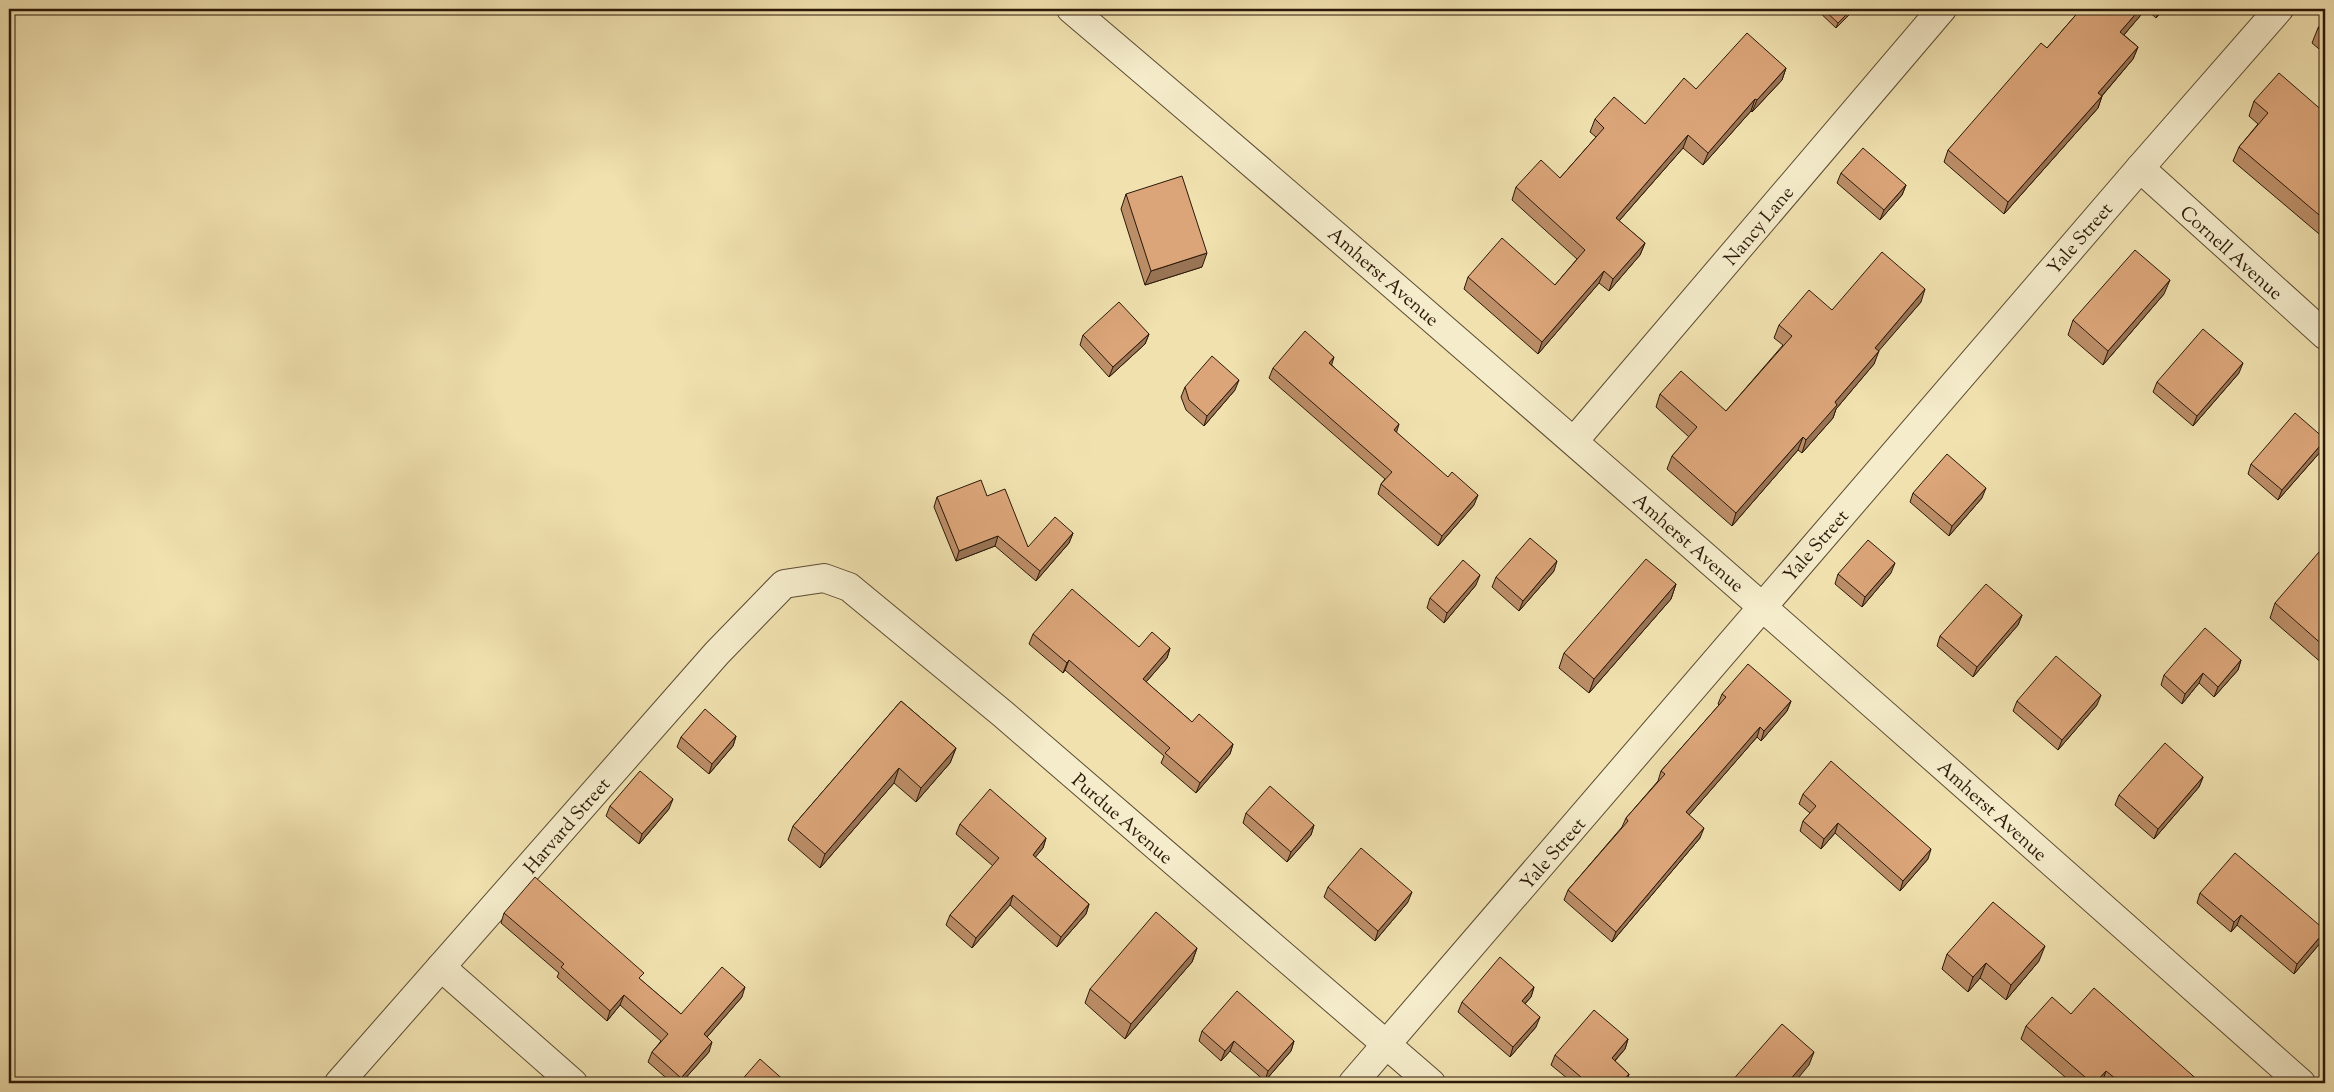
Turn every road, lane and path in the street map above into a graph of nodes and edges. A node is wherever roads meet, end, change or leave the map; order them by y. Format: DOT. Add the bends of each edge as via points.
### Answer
graph roads {
  1 [pos="1071,9"];
  2 [pos="1942,9"];
  3 [pos="2279,9"];
  4 [pos="2140,168"];
  5 [pos="2325,335"];
  6 [pos="1574,441"];
  7 [pos="803,580"];
  8 [pos="1763,606"];
  9 [pos="441,967"];
  10 [pos="1387,1045"];
  11 [pos="339,1083"];
  12 [pos="573,1083"];
  13 [pos="1353,1083"];
  14 [pos="1430,1083"];
  15 [pos="2301,1083"];
  1 -- 6 [label="street, Amherst Avenue"];
  2 -- 6 [label="street, Nancy Lane"];
  3 -- 4 [label="street, Yale Street"];
  4 -- 5 [label="street, Cornell Avenue"];
  4 -- 8 [label="street, Yale Street"];
  6 -- 8 [label="street, Amherst Avenue"];
  7 -- 9 [label="street, Harvard Street" via="784,584 717,653"];
  7 -- 10 [label="street, Purdue Avenue" via="824,578 849,587 1003,714"];
  8 -- 10 [label="street, Yale Street"];
  8 -- 15 [label="street, Amherst Avenue"];
  9 -- 11 [label="street, Harvard Street"];
  9 -- 12 [label="street"];
  10 -- 13 [label="street, Yale Street"];
  10 -- 14 [label="street, Purdue Avenue"];
}
